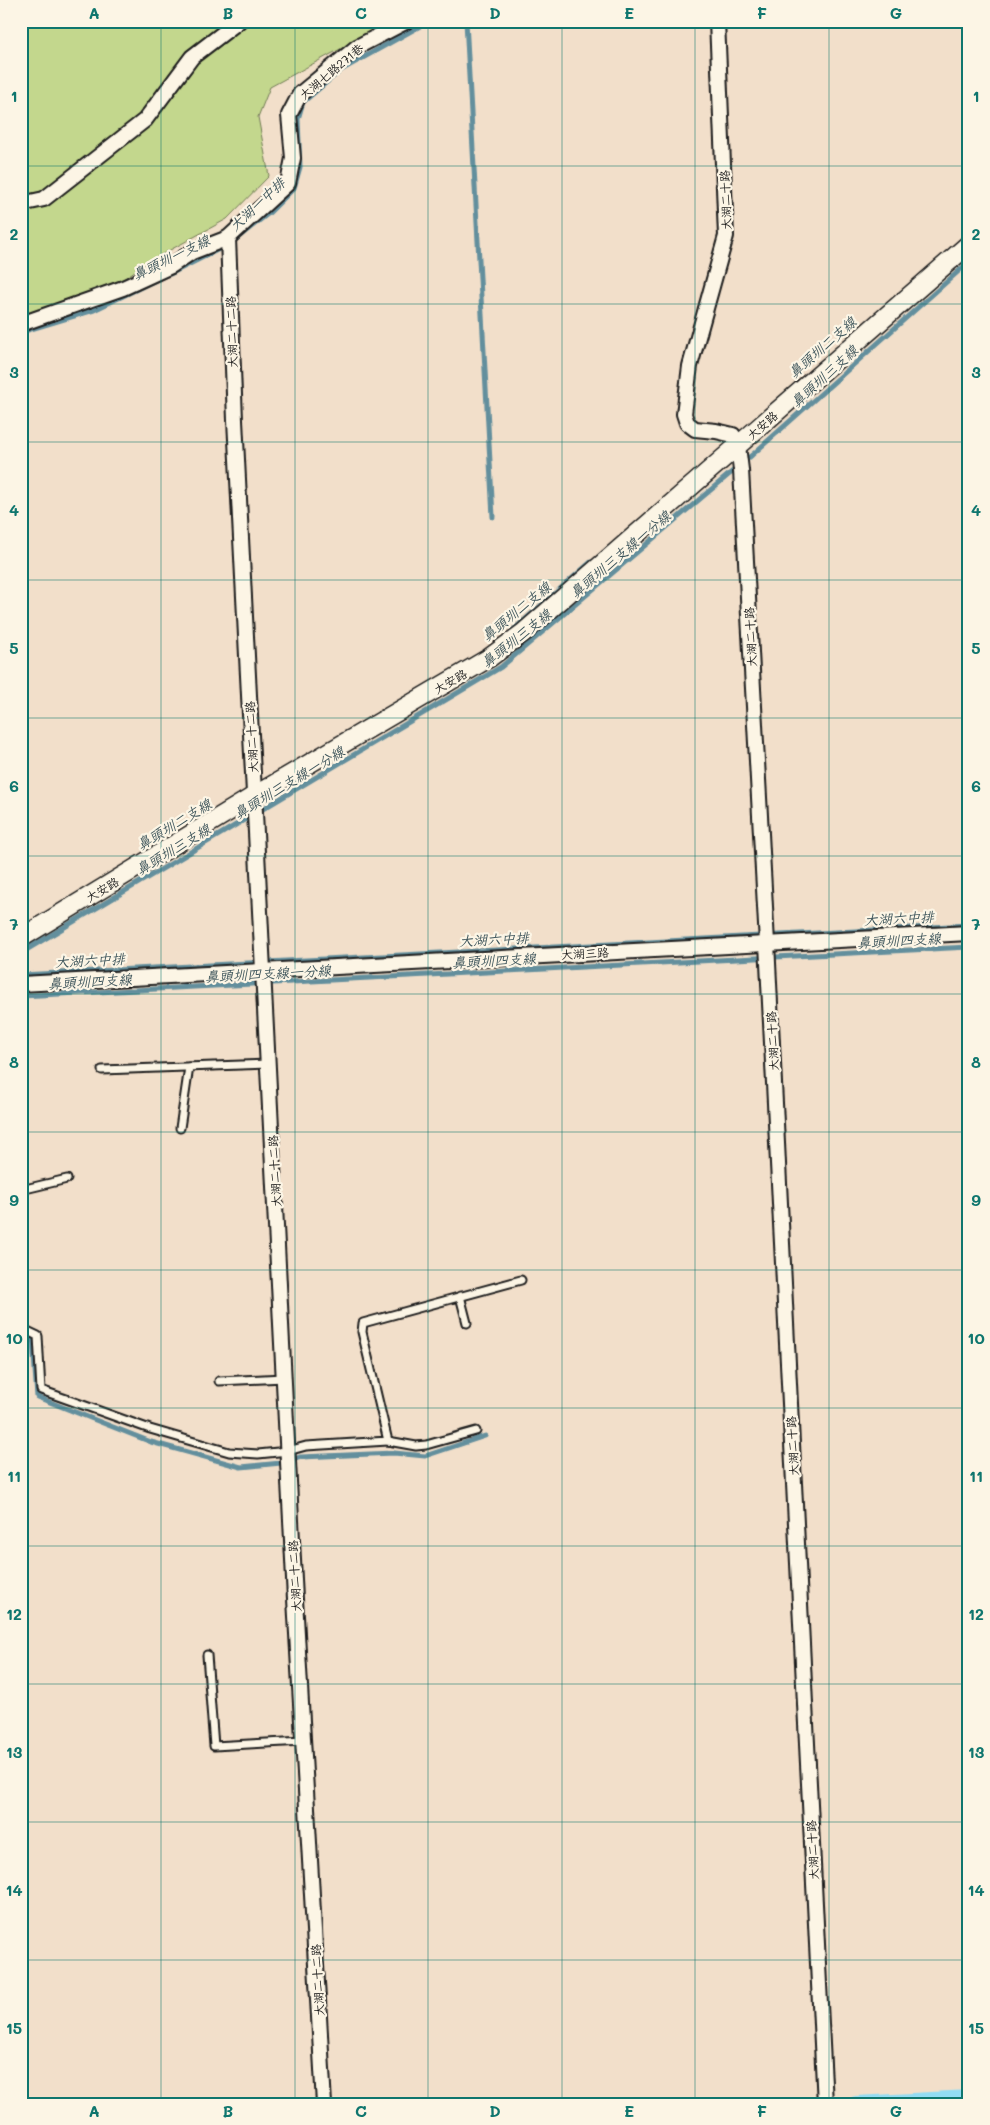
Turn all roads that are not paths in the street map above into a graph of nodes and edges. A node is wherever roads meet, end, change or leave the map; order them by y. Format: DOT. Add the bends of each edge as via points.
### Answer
graph roads {
  1 [pos="239,21"];
  2 [pos="407,21"];
  3 [pos="717,21"];
  4 [pos="21,204"];
  5 [pos="228,238"];
  6 [pos="969,244"];
  7 [pos="21,324"];
  8 [pos="738,446"];
  9 [pos="254,796"];
  10 [pos="969,933"];
  11 [pos="21,938"];
  12 [pos="767,943"];
  13 [pos="263,971"];
  14 [pos="21,984"];
  15 [pos="269,1064"];
  16 [pos="189,1067"];
  17 [pos="102,1070"];
  18 [pos="180,1128"];
  19 [pos="67,1179"];
  20 [pos="21,1190"];
  21 [pos="522,1280"];
  22 [pos="460,1296"];
  23 [pos="467,1324"];
  24 [pos="21,1328"];
  25 [pos="284,1378"];
  26 [pos="218,1381"];
  27 [pos="476,1431"];
  28 [pos="388,1441"];
  29 [pos="288,1451"];
  30 [pos="207,1655"];
  31 [pos="303,1741"];
  32 [pos="324,2104"];
  33 [pos="825,2104"];
  1 -- 4 [label="street" via="192,56 145,120 44,199"];
  2 -- 5 [label="street, 大湖七路271巷" via="357,47 300,94 289,115 293,158 288,183"];
  3 -- 8 [label="street, 大湖二十路" via="726,236 690,366 684,414 687,423 695,428 733,435"];
  5 -- 7 [label="street" via="192,252 171,266 123,288"];
  5 -- 9 [label="street, 大湖二十二路"];
  6 -- 8 [label="street, 大安路"];
  8 -- 9 [label="street, 大安路" via="523,633 489,658"];
  8 -- 12 [label="street, 大湖二十路"];
  9 -- 11 [label="street, 大安路"];
  9 -- 13 [label="street, 大湖二十二路"];
  10 -- 12 [label="street, 大湖三路"];
  12 -- 13 [label="street, 大湖三路"];
  12 -- 33 [label="street, 大湖二十路"];
  13 -- 14 [label="street, 大湖三路"];
  13 -- 15 [label="street, 大湖二十二路"];
  15 -- 16 [label="lane"];
  15 -- 25 [label="street, 大湖二十二路"];
  16 -- 17 [label="lane"];
  16 -- 18 [label="lane"];
  19 -- 20 [label="lane"];
  21 -- 22 [label="lane"];
  22 -- 23 [label="lane"];
  22 -- 28 [label="lane" via="363,1323 362,1332"];
  24 -- 29 [label="lane" via="38,1336 41,1390 150,1430 229,1452"];
  25 -- 26 [label="lane"];
  25 -- 29 [label="street, 大湖二十二路"];
  27 -- 28 [label="lane" via="426,1445"];
  28 -- 29 [label="lane" via="306,1446"];
  29 -- 31 [label="street, 大湖二十二路"];
  30 -- 31 [label="lane" via="214,1746"];
  31 -- 32 [label="street, 大湖二十二路"];
}
